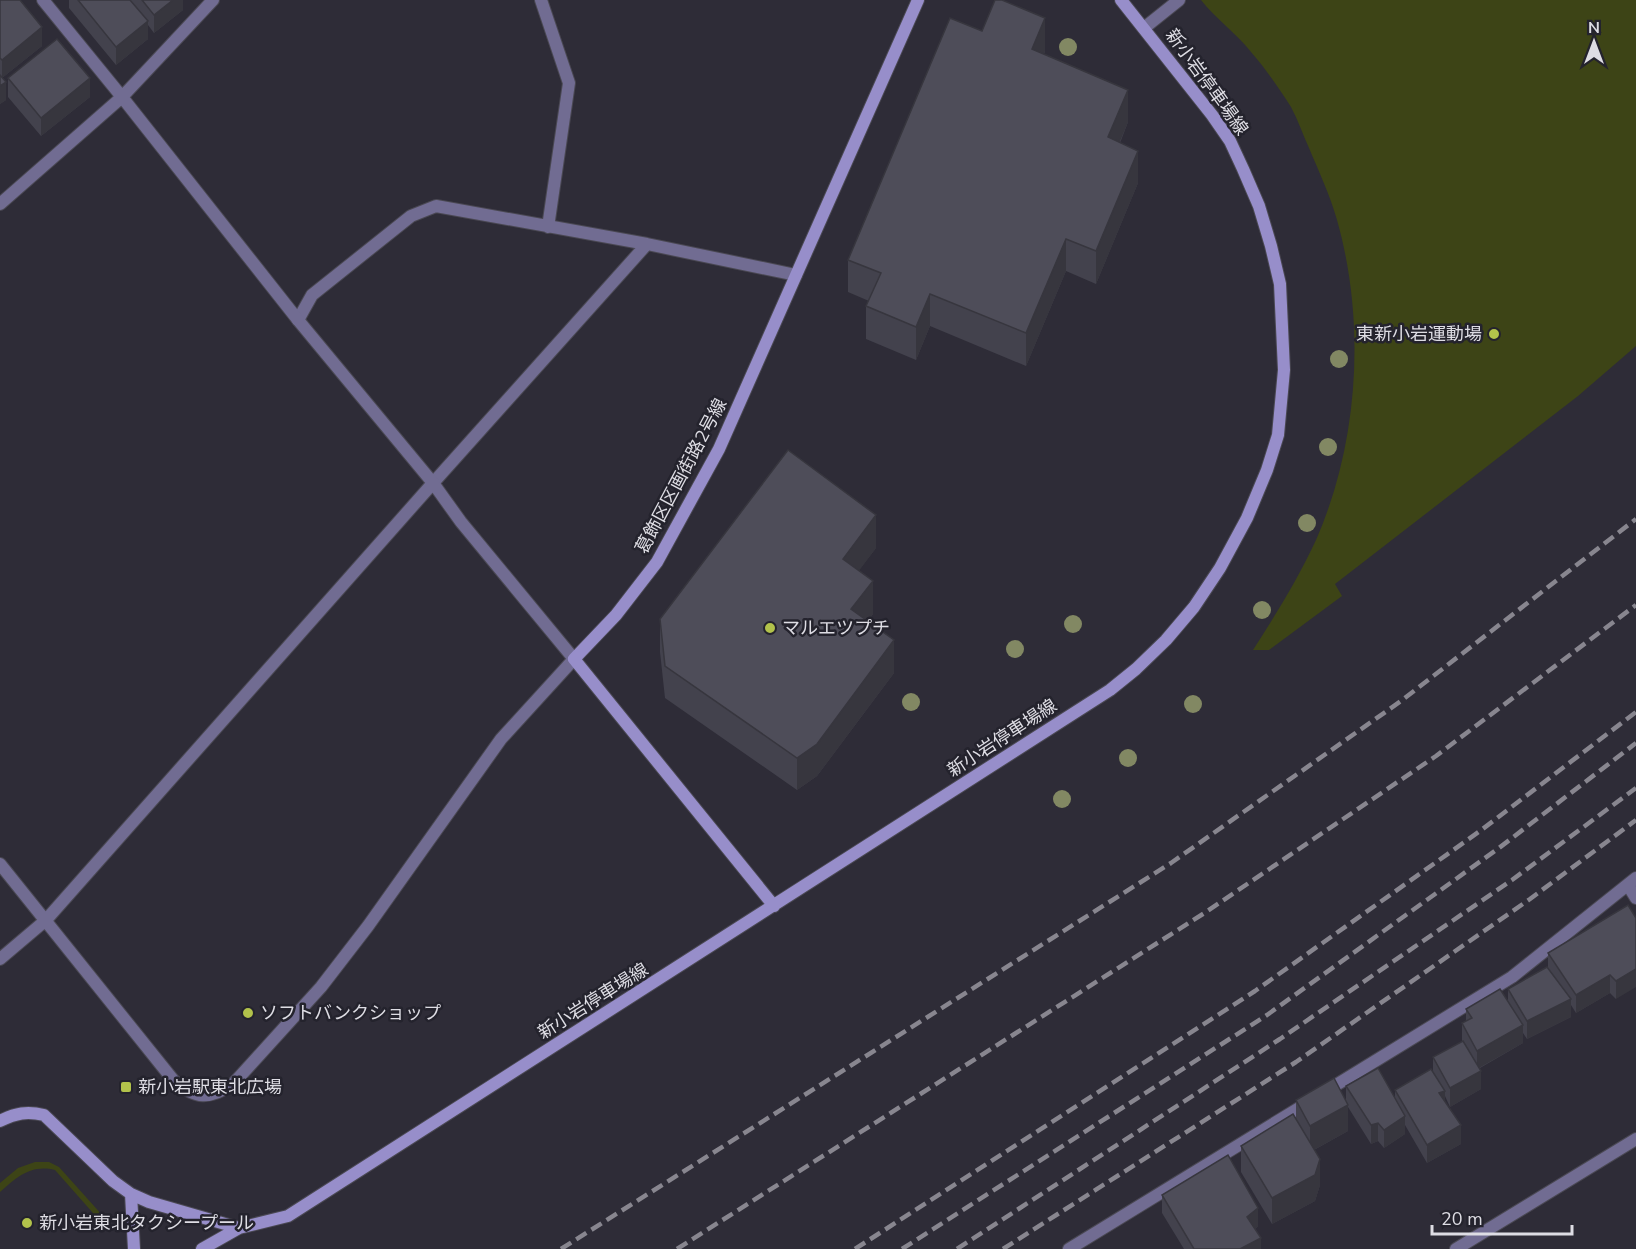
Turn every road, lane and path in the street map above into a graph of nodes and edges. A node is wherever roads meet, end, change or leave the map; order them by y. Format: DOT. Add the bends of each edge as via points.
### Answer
graph roads {
  1 [pos="43,0"];
  2 [pos="213,0"];
  3 [pos="541,0"];
  4 [pos="918,0"];
  5 [pos="1121,0"];
  6 [pos="1179,0"];
  7 [pos="1144,28"];
  8 [pos="122,97"];
  9 [pos="0,204"];
  10 [pos="548,227"];
  11 [pos="647,244"];
  12 [pos="796,275"];
  13 [pos="298,320"];
  14 [pos="433,483"];
  15 [pos="574,659"];
  16 [pos="0,864"];
  17 [pos="1632,882"];
  18 [pos="1636,898"];
  19 [pos="774,906"];
  20 [pos="46,920"];
  21 [pos="0,959"];
  22 [pos="0,1121"];
  23 [pos="1636,1139"];
  24 [pos="131,1194"];
  25 [pos="239,1228"];
  26 [pos="134,1249"];
  27 [pos="202,1249"];
  28 [pos="1069,1249"];
  29 [pos="1456,1249"];
  1 -- 8 [label="street"];
  2 -- 8 [label="street"];
  3 -- 10 [label="street" via="569,83"];
  4 -- 12 [label="street, 葛飾区区画街路2号線"];
  5 -- 7 [label="street, 新小岩停車場線"];
  6 -- 7 [label="street"];
  7 -- 19 [label="street, 新小岩停車場線" via="1230,141 1259,206 1271,246 1280,284 1284,370 1278,435 1268,470 1220,568 1194,607 1136,669 1110,690"];
  8 -- 9 [label="street"];
  8 -- 13 [label="street"];
  10 -- 11 [label="street"];
  10 -- 13 [label="street" via="436,206 411,216 312,296"];
  11 -- 12 [label="street"];
  11 -- 14 [label="street"];
  12 -- 15 [label="street, 葛飾区区画街路2号線" via="719,448 657,562 616,615"];
  13 -- 14 [label="street"];
  14 -- 15 [label="street"];
  14 -- 20 [label="street"];
  15 -- 19 [label="street"];
  15 -- 20 [label="street" via="501,739 321,987 233,1084 220,1093 208,1096 187,1091 174,1081"];
  16 -- 20 [label="street"];
  17 -- 18 [label="street"];
  17 -- 28 [label="street" via="1512,977"];
  19 -- 25 [label="street, 新小岩停車場線" via="288,1216"];
  20 -- 21 [label="street"];
  22 -- 24 [label="street" via="17,1113 44,1115"];
  23 -- 29 [label="street"];
  24 -- 25 [label="street"];
  24 -- 26 [label="street"];
  25 -- 27 [label="street"];
}
